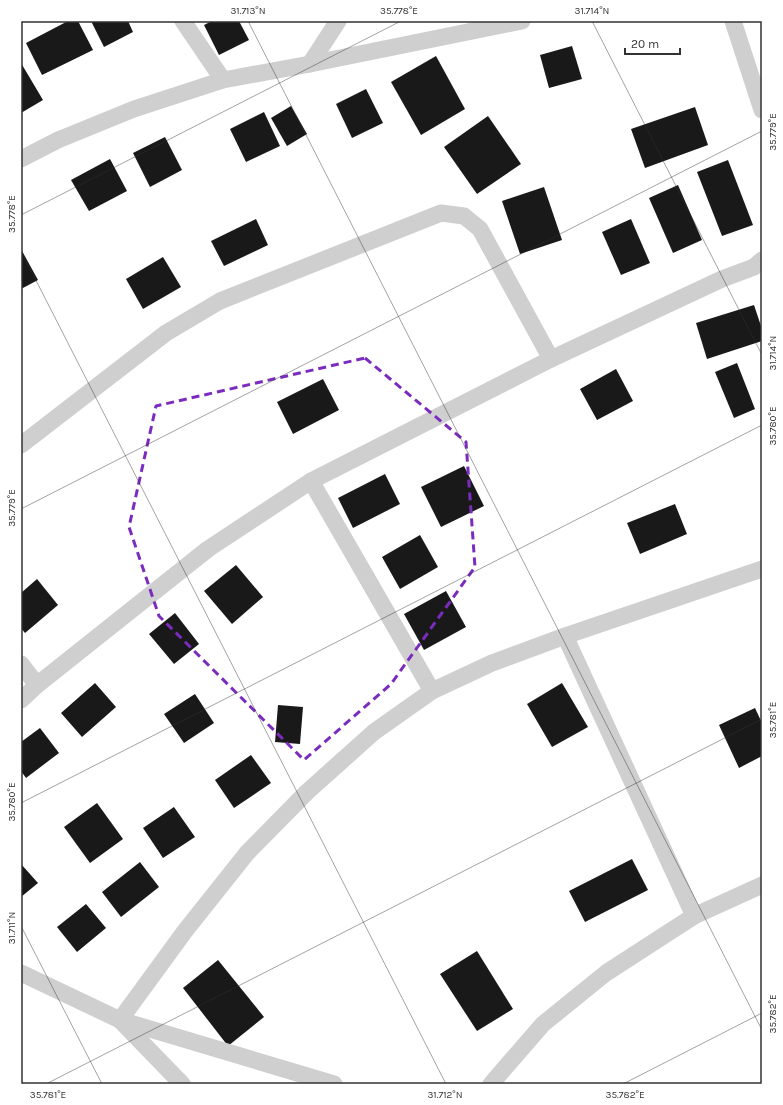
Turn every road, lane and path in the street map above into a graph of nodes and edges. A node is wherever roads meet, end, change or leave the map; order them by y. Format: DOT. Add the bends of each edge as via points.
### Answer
graph roads {
  1 [pos="183,21"];
  2 [pos="338,21"];
  3 [pos="522,21"];
  4 [pos="733,21"];
  5 [pos="310,64"];
  6 [pos="222,80"];
  7 [pos="762,110"];
  8 [pos="21,159"];
  9 [pos="759,265"];
  10 [pos="551,359"];
  11 [pos="21,445"];
  12 [pos="311,481"];
  13 [pos="762,570"];
  14 [pos="564,636"];
  15 [pos="21,664"];
  16 [pos="37,685"];
  17 [pos="432,691"];
  18 [pos="21,700"];
  19 [pos="762,885"];
  20 [pos="694,916"];
  21 [pos="21,973"];
  22 [pos="120,1020"];
  23 [pos="182,1084"];
  24 [pos="334,1084"];
  25 [pos="491,1084"];
  1 -- 6 [label="street"];
  2 -- 5 [label="street"];
  3 -- 5 [label="street"];
  4 -- 7 [label="street"];
  5 -- 6 [label="street"];
  6 -- 8 [label="street" via="134,109 58,140"];
  9 -- 10 [label="street" via="722,279"];
  10 -- 11 [label="street" via="480,229 464,216 441,214 220,301 166,333"];
  10 -- 12 [label="street"];
  12 -- 16 [label="street" via="208,549"];
  12 -- 17 [label="street"];
  13 -- 14 [label="street"];
  14 -- 17 [label="street" via="492,663"];
  14 -- 20 [label="street"];
  15 -- 16 [label="street"];
  16 -- 18 [label="street"];
  17 -- 22 [label="street" via="374,732 307,792 247,853 184,931"];
  19 -- 20 [label="street"];
  20 -- 25 [label="street" via="606,973 543,1024"];
  21 -- 22 [label="street"];
  22 -- 23 [label="street"];
  22 -- 24 [label="street"];
}
